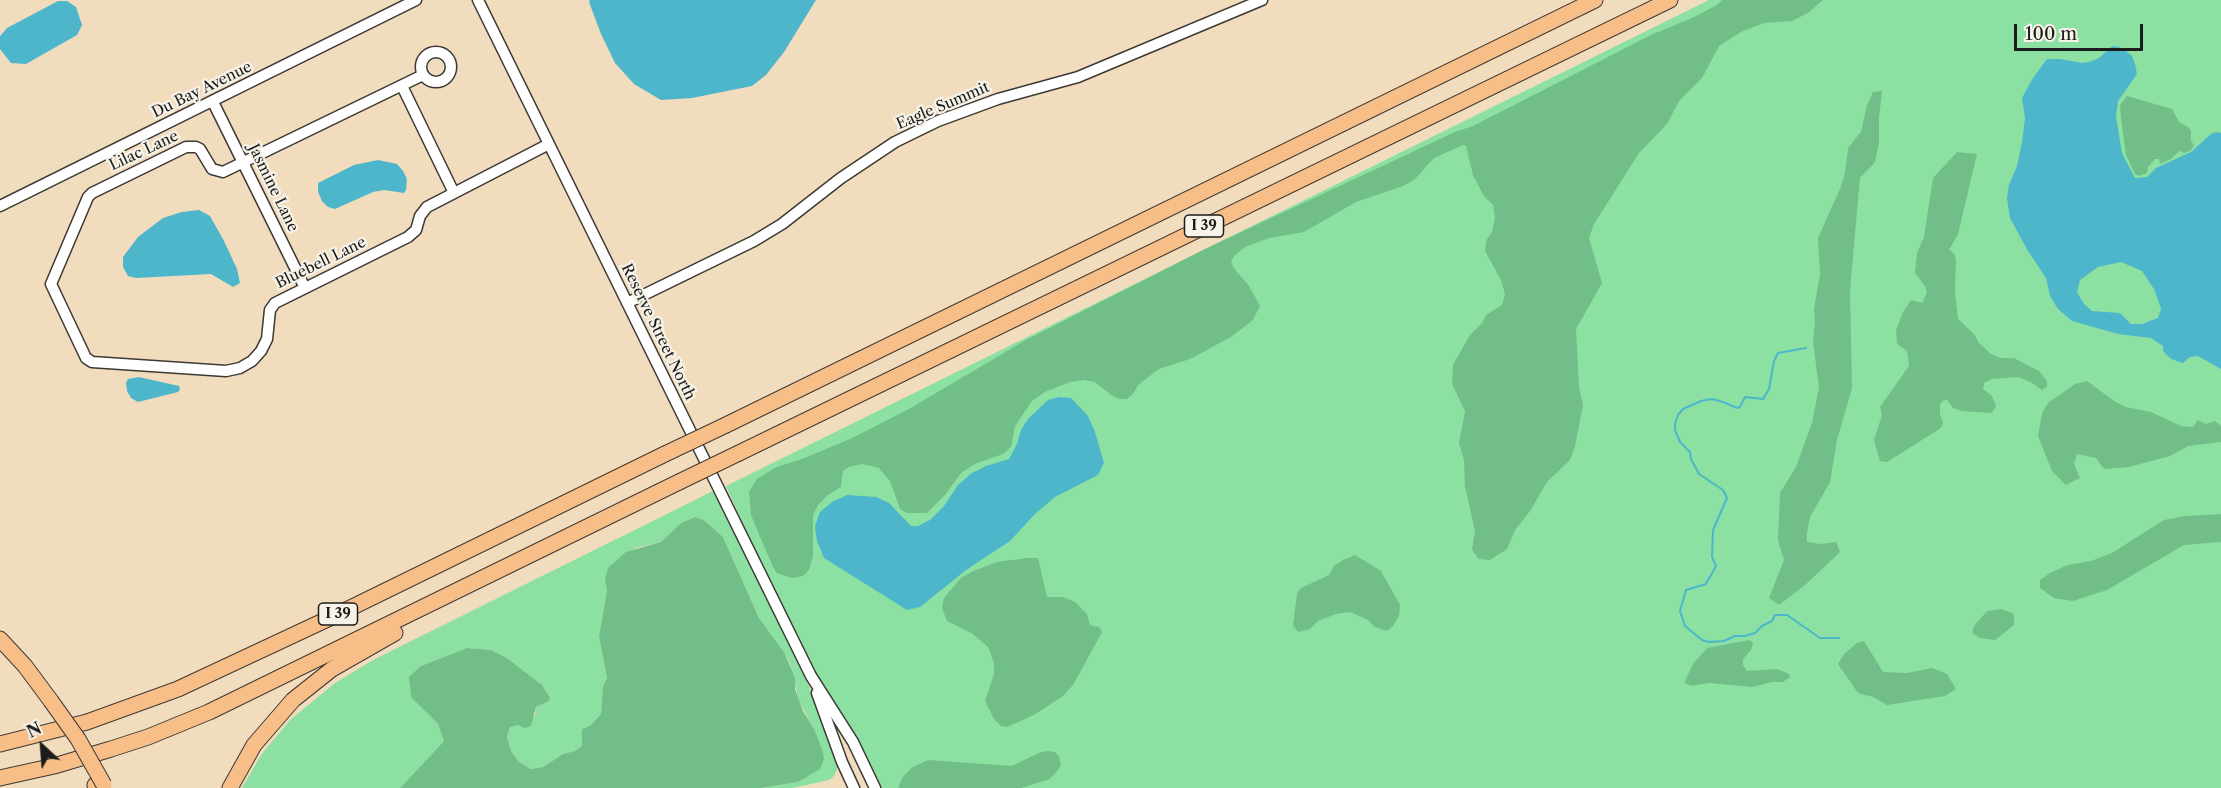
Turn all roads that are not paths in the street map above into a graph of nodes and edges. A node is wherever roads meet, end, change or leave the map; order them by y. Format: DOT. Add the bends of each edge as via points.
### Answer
graph roads {
  1 [pos="416,0"];
  2 [pos="478,0"];
  3 [pos="1262,0"];
  4 [pos="1595,0"];
  5 [pos="1670,0"];
  6 [pos="423,75"];
  7 [pos="402,86"];
  8 [pos="213,102"];
  9 [pos="549,144"];
  10 [pos="245,163"];
  11 [pos="454,193"];
  12 [pos="0,206"];
  13 [pos="305,288"];
  14 [pos="627,303"];
  15 [pos="67,319"];
  16 [pos="489,575"];
  17 [pos="0,639"];
  18 [pos="0,653"];
  19 [pos="811,676"];
  20 [pos="47,702"];
  21 [pos="0,744"];
  22 [pos="0,778"];
  23 [pos="100,787"];
  24 [pos="230,788"];
  25 [pos="854,788"];
  26 [pos="875,788"];
  1 -- 8 [label="street, Du Bay Avenue"];
  2 -- 9 [label="street, Reserve Street North"];
  3 -- 14 [label="street, Eagle Summit" via="1078,77 938,121 895,142 754,241"];
  4 -- 21 [label="highway, I 39, bridge" via="187,685 87,722"];
  5 -- 16 [label="highway, I 39, bridge"];
  6 -- 7 [label="street, Lilac Lane"];
  7 -- 10 [label="street, Lilac Lane"];
  7 -- 11 [label="street"];
  8 -- 10 [label="street, Jasmine Lane"];
  8 -- 12 [label="street, Du Bay Avenue"];
  9 -- 11 [label="street, Bluebell Lane"];
  9 -- 14 [label="street, Reserve Street North"];
  10 -- 13 [label="street, Jasmine Lane"];
  10 -- 15 [label="street, Lilac Lane" via="219,172 212,169 200,149 186,147 92,193 51,284"];
  11 -- 13 [label="street, Bluebell Lane" via="427,207 416,230 408,237"];
  13 -- 15 [label="street, Bluebell Lane" via="272,306 267,339 252,361 226,371 92,362 84,355"];
  14 -- 19 [label="street, Reserve Street North"];
  16 -- 22 [label="highway, I 39" via="177,726 111,749"];
  16 -- 24 [label="highway" via="480,589 350,657 293,700 254,745"];
  17 -- 20 [label="highway" via="25,666"];
  18 -- 20 [label="highway"];
  19 -- 25 [label="street, Reserve Street North"];
  19 -- 26 [label="street, Reserve Street North" via="853,742"];
  20 -- 23 [label="highway"];
}
